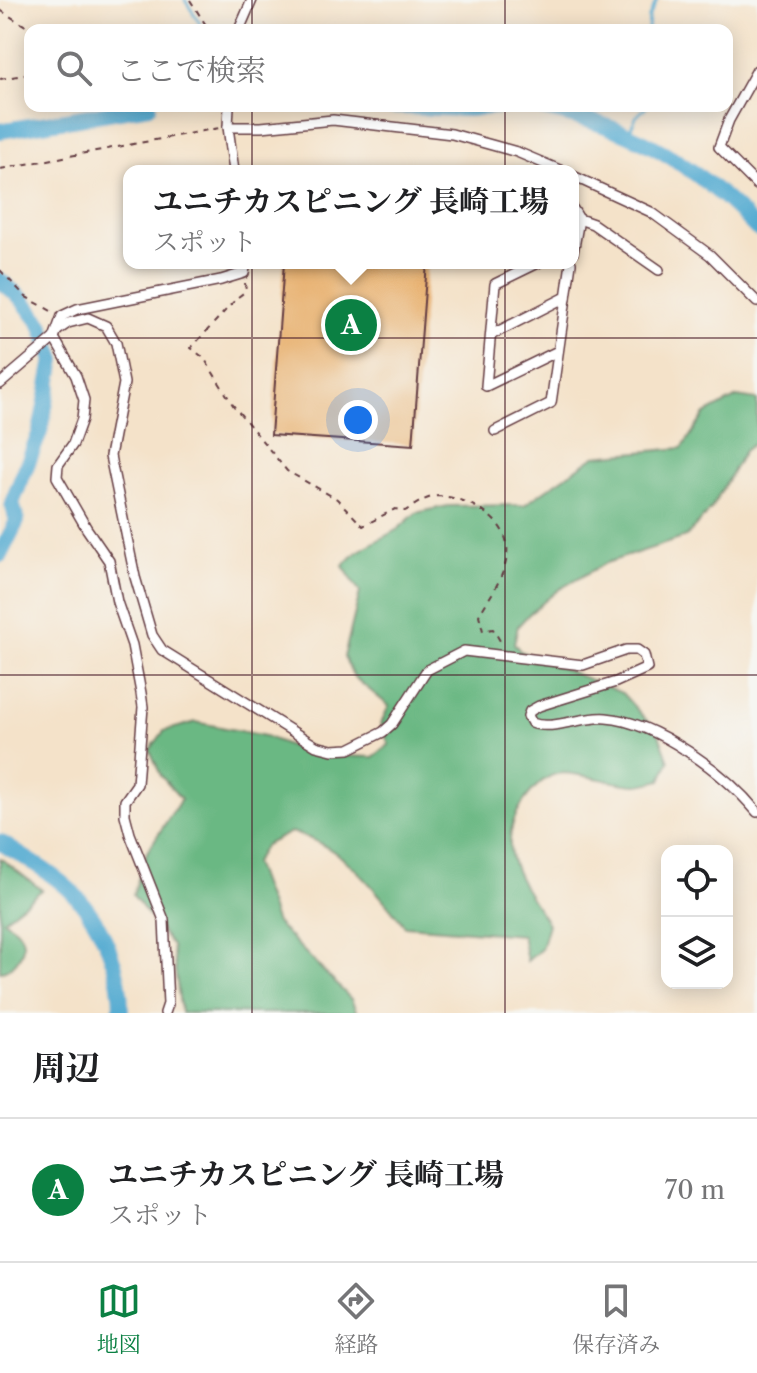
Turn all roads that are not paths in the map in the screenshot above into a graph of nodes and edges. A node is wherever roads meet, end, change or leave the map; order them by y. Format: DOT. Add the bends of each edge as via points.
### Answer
graph roads {
  1 [pos="252,0"];
  2 [pos="242,24"];
  3 [pos="757,70"];
  4 [pos="229,112"];
  5 [pos="228,127"];
  6 [pos="233,165"];
  7 [pos="544,165"];
  8 [pos="579,179"];
  9 [pos="757,185"];
  10 [pos="579,219"];
  11 [pos="241,269"];
  12 [pos="526,269"];
  13 [pos="570,269"];
  14 [pos="659,270"];
  15 [pos="566,297"];
  16 [pos="757,302"];
  17 [pos="56,334"];
  18 [pos="491,335"];
  19 [pos="558,351"];
  20 [pos="0,384"];
  21 [pos="495,431"];
  22 [pos="757,812"];
  23 [pos="165,1013"];
  1 -- 2 [label="street"];
  3 -- 9 [label="street" via="719,147"];
  4 -- 5 [label="street"];
  5 -- 6 [label="street"];
  5 -- 7 [label="street" via="333,120 452,134"];
  8 -- 16 [label="street" via="651,212 710,255"];
  10 -- 14 [label="street"];
  11 -- 17 [label="street" via="77,309 62,316"];
  12 -- 18 [label="street" via="495,284"];
  13 -- 15 [label="street"];
  15 -- 18 [label="street"];
  15 -- 19 [label="street"];
  17 -- 20 [label="street"];
  17 -- 22 [label="street" via="68,323 88,318 106,326 116,343 124,383 110,456 135,577 152,635 162,650 316,746 332,750 349,749 383,732 427,670 447,658 470,651 583,665 637,650 647,668 539,706 530,711 532,723 607,718 634,725 705,762"];
  17 -- 23 [label="street" via="84,400 78,431 58,465 57,477 109,561 143,707 137,784 125,801 125,815 164,920"];
  18 -- 19 [label="street" via="486,386"];
  19 -- 21 [label="street" via="551,403"];
}
